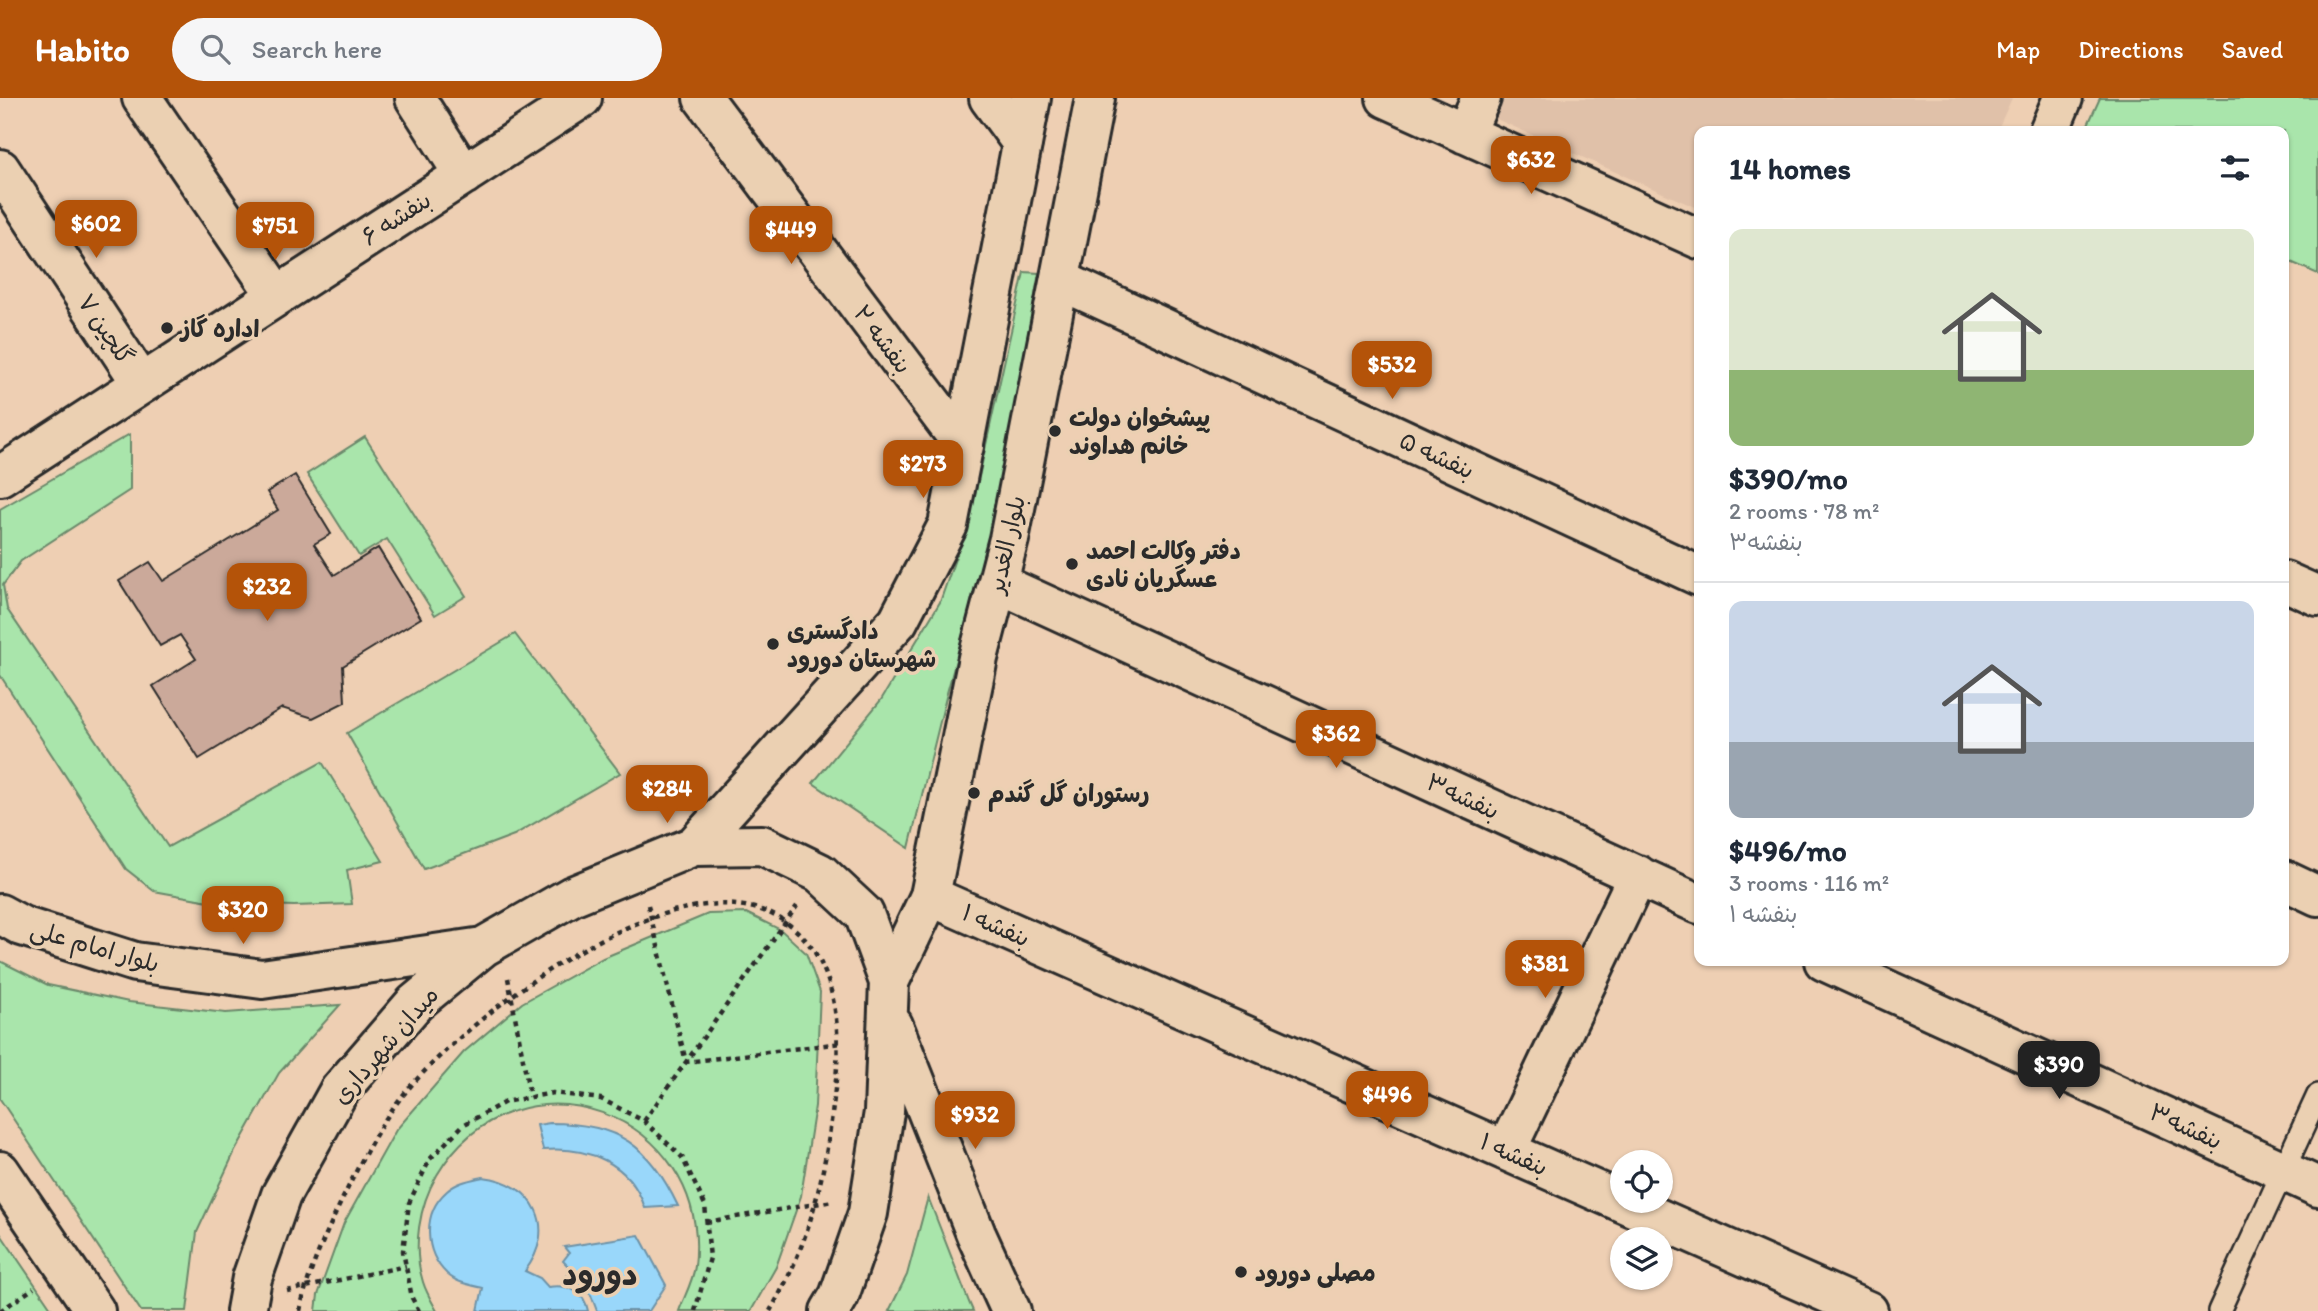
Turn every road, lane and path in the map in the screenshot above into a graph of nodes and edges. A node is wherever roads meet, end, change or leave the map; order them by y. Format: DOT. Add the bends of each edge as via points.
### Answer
graph roads {
  1 [pos="142,98"];
  2 [pos="415,98"];
  3 [pos="582,98"];
  4 [pos="703,98"];
  5 [pos="989,98"];
  6 [pos="1031,98"];
  7 [pos="1096,98"];
  8 [pos="1386,98"];
  9 [pos="1481,98"];
  10 [pos="2063,98"];
  11 [pos="2051,126"];
  12 [pos="1465,134"];
  13 [pos="1023,143"];
  14 [pos="0,169"];
  15 [pos="464,175"];
  16 [pos="1694,237"];
  17 [pos="1060,280"];
  18 [pos="277,296"];
  19 [pos="142,384"];
  20 [pos="964,446"];
  21 [pos="0,476"];
  22 [pos="1694,574"];
  23 [pos="998,583"];
  24 [pos="2289,583"];
  25 [pos="2318,596"];
  26 [pos="694,846"];
  27 [pos="639,869"];
  28 [pos="820,873"];
  29 [pos="1638,876"];
  30 [pos="2289,882"];
  31 [pos="930,896"];
  32 [pos="2318,896"];
  33 [pos="1694,902"];
  34 [pos="0,914"];
  35 [pos="651,918"];
  36 [pos="787,921"];
  37 [pos="491,942"];
  38 [pos="1835,966"];
  39 [pos="511,995"];
  40 [pos="888,1011"];
  41 [pos="839,1044"];
  42 [pos="686,1062"];
  43 [pos="2318,1095"];
  44 [pos="530,1097"];
  45 [pos="644,1121"];
  46 [pos="1507,1151"];
  47 [pos="0,1171"];
  48 [pos="2283,1171"];
  49 [pos="2318,1187"];
  50 [pos="871,1194"];
  51 [pos="817,1203"];
  52 [pos="706,1222"];
  53 [pos="406,1266"];
  54 [pos="305,1287"];
  55 [pos="247,1305"];
  56 [pos="95,1311"];
  57 [pos="300,1311"];
  58 [pos="419,1311"];
  59 [pos="695,1311"];
  60 [pos="770,1311"];
  61 [pos="830,1311"];
  62 [pos="1011,1311"];
  63 [pos="1868,1311"];
  64 [pos="2219,1311"];
  1 -- 18 [label="street"];
  2 -- 15 [label="street"];
  3 -- 15 [label="street, بنفشه ۶"];
  4 -- 20 [label="street, بنفشه ۲"];
  5 -- 13 [label="street"];
  6 -- 13 [label="street"];
  7 -- 17 [label="street, بلوار الغدیر"];
  8 -- 12 [label="street"];
  9 -- 12 [label="street"];
  10 -- 11 [label="street"];
  12 -- 16 [label="street"];
  13 -- 20 [label="street"];
  14 -- 19 [label="street, گلچین ۷"];
  15 -- 18 [label="street, بنفشه ۶"];
  17 -- 22 [label="street, بنفشه ۵"];
  17 -- 23 [label="street, بلوار الغدیر"];
  18 -- 19 [label="street, بنفشه ۶"];
  19 -- 21 [label="street, بنفشه ۶"];
  20 -- 26 [label="street" via="948,525 898,621"];
  23 -- 29 [label="street, بنفشه۳"];
  23 -- 31 [label="street, بلوار الغدیر" via="978,658"];
  24 -- 25 [label="street"];
  26 -- 27 [label="street, میدان شهرداری"];
  26 -- 28 [label="street, میدان شهرداری" via="762,845"];
  27 -- 35 [label="path"];
  27 -- 37 [label="street, میدان شهرداری" via="572,896"];
  28 -- 36 [label="path"];
  28 -- 40 [label="street, میدان شهرداری" via="864,914"];
  29 -- 33 [label="street, بنفشه۳"];
  29 -- 46 [label="street"];
  30 -- 32 [label="street"];
  31 -- 40 [label="street, بلوار الغدیر"];
  31 -- 46 [label="street, بنفشه ۱"];
  34 -- 37 [label="street, بلوار امام علی" via="22,926 135,962 262,979"];
  35 -- 36 [label="path" via="708,905 738,904"];
  35 -- 39 [label="path" via="599,940"];
  35 -- 42 [label="path"];
  36 -- 41 [label="path" via="820,960 833,1001"];
  36 -- 42 [label="path"];
  37 -- 39 [label="path"];
  37 -- 55 [label="street, میدان شهرداری" via="415,1003 339,1091 281,1195"];
  38 -- 48 [label="street, بنفشه۳"];
  39 -- 44 [label="path"];
  39 -- 54 [label="path" via="457,1039 408,1089 364,1154"];
  40 -- 41 [label="path"];
  40 -- 50 [label="street, میدان شهرداری" via="884,1112"];
  40 -- 62 [label="street"];
  41 -- 42 [label="path"];
  41 -- 51 [label="path" via="831,1133"];
  42 -- 45 [label="path"];
  43 -- 48 [label="lane"];
  44 -- 45 [label="path" via="553,1093 601,1100"];
  44 -- 53 [label="path" via="506,1102 463,1125 430,1159 409,1203 403,1251"];
  45 -- 52 [label="path" via="682,1157 705,1205"];
  46 -- 63 [label="street, بنفشه ۱"];
  47 -- 56 [label="street"];
  48 -- 49 [label="street, بنفشه۳"];
  48 -- 64 [label="lane"];
  50 -- 51 [label="path"];
  50 -- 61 [label="street, میدان شهرداری" via="839,1296"];
  51 -- 52 [label="path"];
  51 -- 60 [label="path"];
  52 -- 59 [label="path" via="710,1258"];
  53 -- 54 [label="path"];
  53 -- 58 [label="path"];
  54 -- 55 [label="path"];
  54 -- 57 [label="path"];
}
